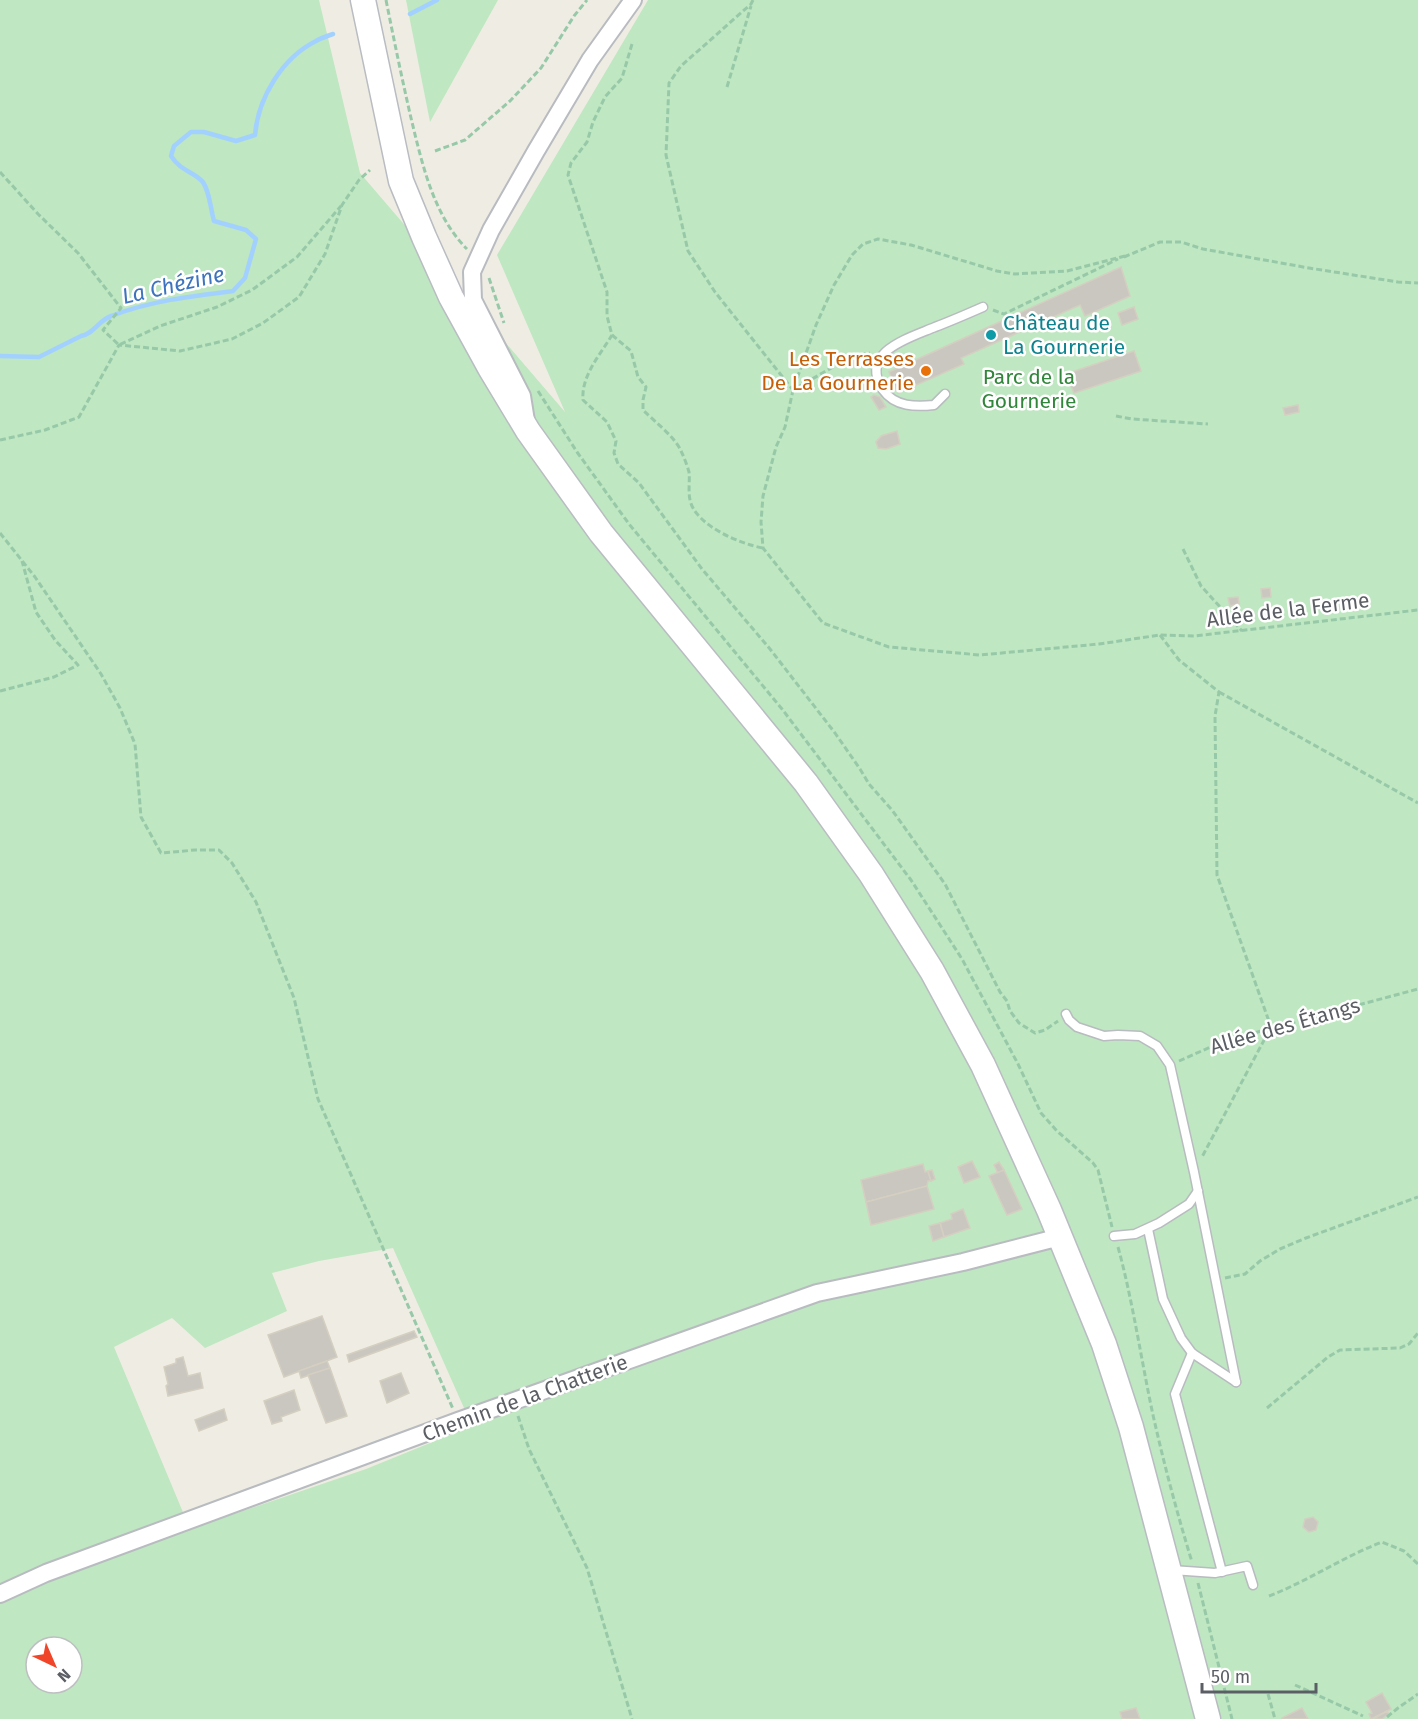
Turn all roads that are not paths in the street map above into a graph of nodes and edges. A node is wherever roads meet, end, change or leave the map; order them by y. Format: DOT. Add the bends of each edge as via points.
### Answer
graph roads {
  1 [pos="363,0"];
  2 [pos="633,0"];
  3 [pos="982,307"];
  4 [pos="945,394"];
  5 [pos="528,431"];
  6 [pos="1066,1014"];
  7 [pos="1198,1191"];
  8 [pos="1148,1229"];
  9 [pos="1114,1236"];
  10 [pos="1060,1237"];
  11 [pos="1192,1353"];
  12 [pos="1169,1569"];
  13 [pos="1222,1572"];
  14 [pos="1253,1585"];
  15 [pos="0,1594"];
  16 [pos="1208,1719"];
  1 -- 5 [label="main road" via="401,181 451,297"];
  2 -- 5 [label="street" via="590,60 502,210 472,272 473,300 522,396"];
  3 -- 4 [label="lane" via="894,344 881,357 876,373 880,385 901,404 934,405"];
  5 -- 10 [label="main road" via="602,533 806,783 871,874 932,971 983,1065"];
  6 -- 7 [label="lane" via="1077,1027 1104,1036 1140,1036 1157,1046 1170,1065"];
  7 -- 8 [label="lane" via="1189,1204"];
  7 -- 11 [label="lane" via="1236,1382"];
  8 -- 9 [label="lane"];
  8 -- 11 [label="lane" via="1163,1299"];
  10 -- 12 [label="main road" via="1104,1344 1128,1417"];
  10 -- 15 [label="street, Chemin de la Chatterie" via="817,1293 458,1421"];
  11 -- 13 [label="lane" via="1175,1394"];
  12 -- 13 [label="lane"];
  12 -- 16 [label="main road"];
  13 -- 14 [label="lane" via="1247,1566"];
}
